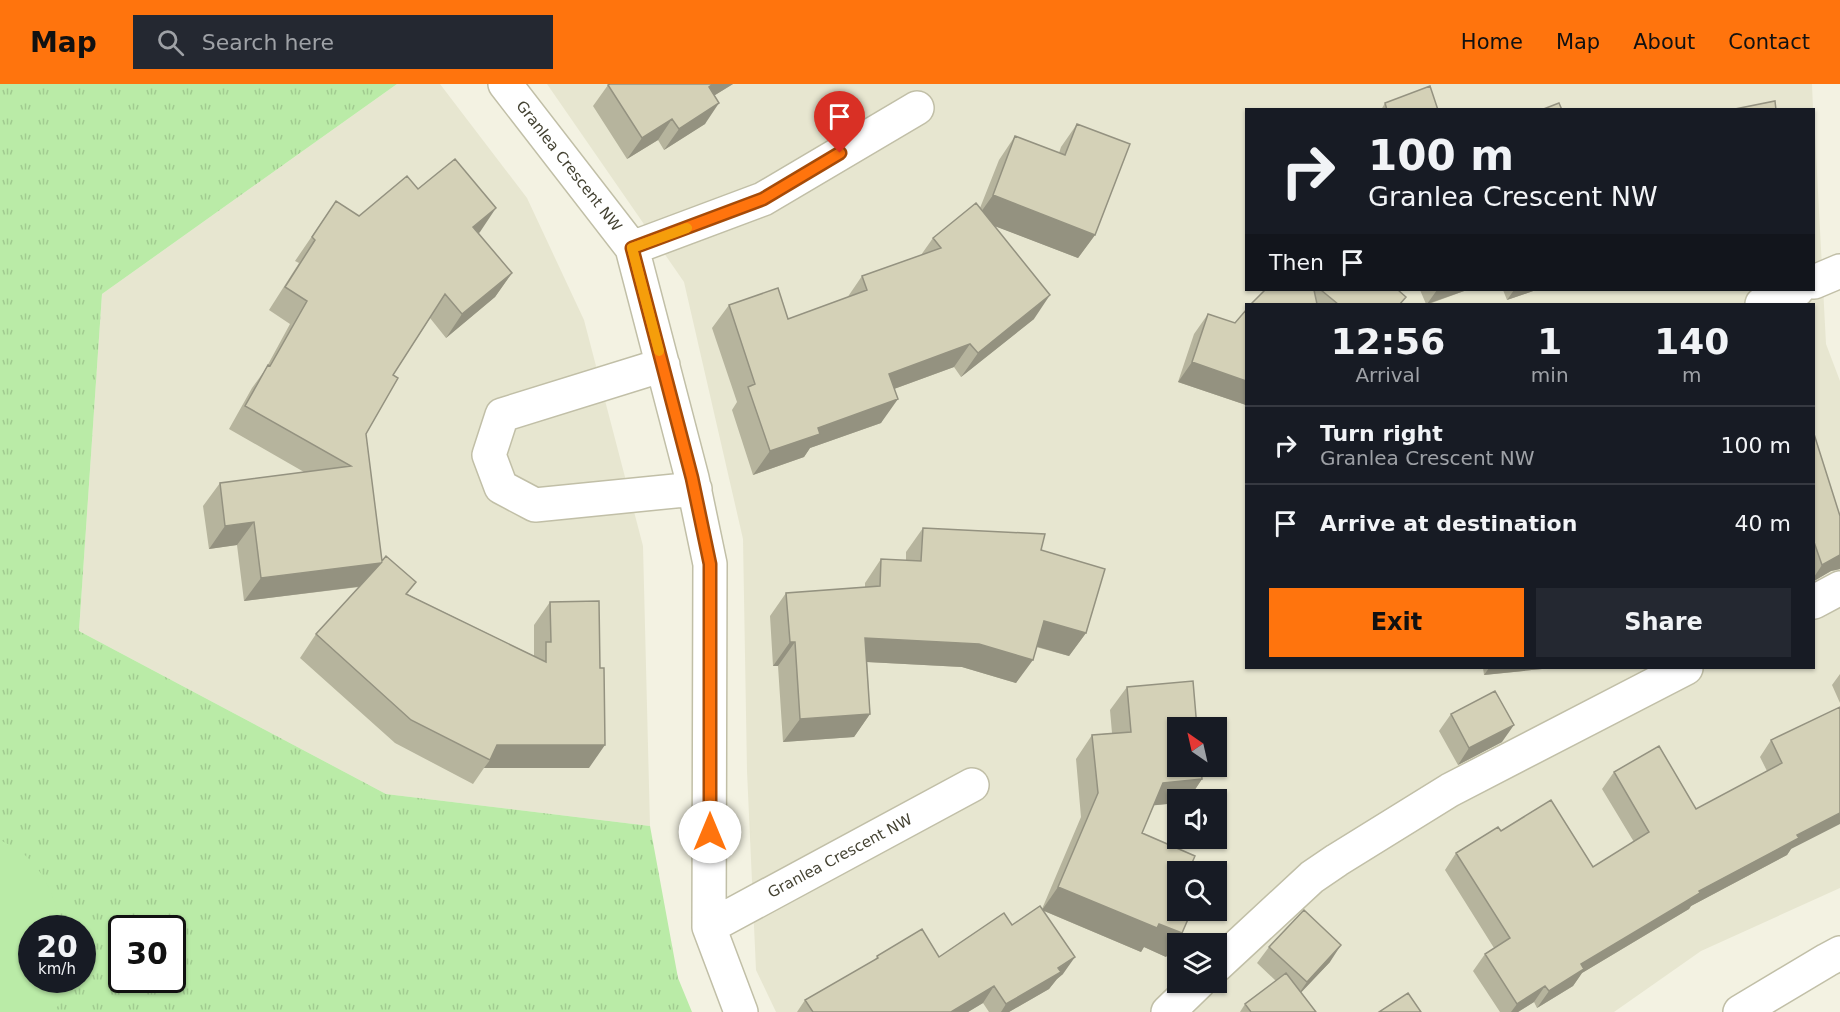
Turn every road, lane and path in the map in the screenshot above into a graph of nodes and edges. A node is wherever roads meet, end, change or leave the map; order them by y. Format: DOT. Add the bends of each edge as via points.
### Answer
graph roads {
  1 [pos="505,84"];
  2 [pos="917,108"];
  3 [pos="632,248"];
  4 [pos="1840,271"];
  5 [pos="1815,282"];
  6 [pos="1794,291"];
  7 [pos="1764,303"];
  8 [pos="663,365"];
  9 [pos="695,489"];
  10 [pos="1840,588"];
  11 [pos="1815,601"];
  12 [pos="1684,669"];
  13 [pos="972,785"];
  14 [pos="709,927"];
  15 [pos="1840,953"];
  16 [pos="1227,956"];
  17 [pos="1188,993"];
  18 [pos="741,1012"];
  19 [pos="1168,1012"];
  20 [pos="1740,1012"];
  1 -- 3 [label="street, Granlea Crescent NW"];
  2 -- 3 [label="street" via="763,199"];
  3 -- 8 [label="street, Granlea Crescent NW"];
  4 -- 5 [label="street"];
  6 -- 7 [label="street"];
  8 -- 9 [label="street, Granlea Crescent NW"];
  8 -- 9 [label="street" via="502,415 489,455 501,487 535,505"];
  9 -- 14 [label="street, Granlea Crescent NW" via="710,564"];
  10 -- 11 [label="street"];
  12 -- 16 [label="street" via="1450,790 1337,860 1312,877"];
  13 -- 14 [label="street, Granlea Crescent NW"];
  14 -- 18 [label="street, Granlea Crescent NW"];
  15 -- 20 [label="street"];
  17 -- 19 [label="street"];
}
